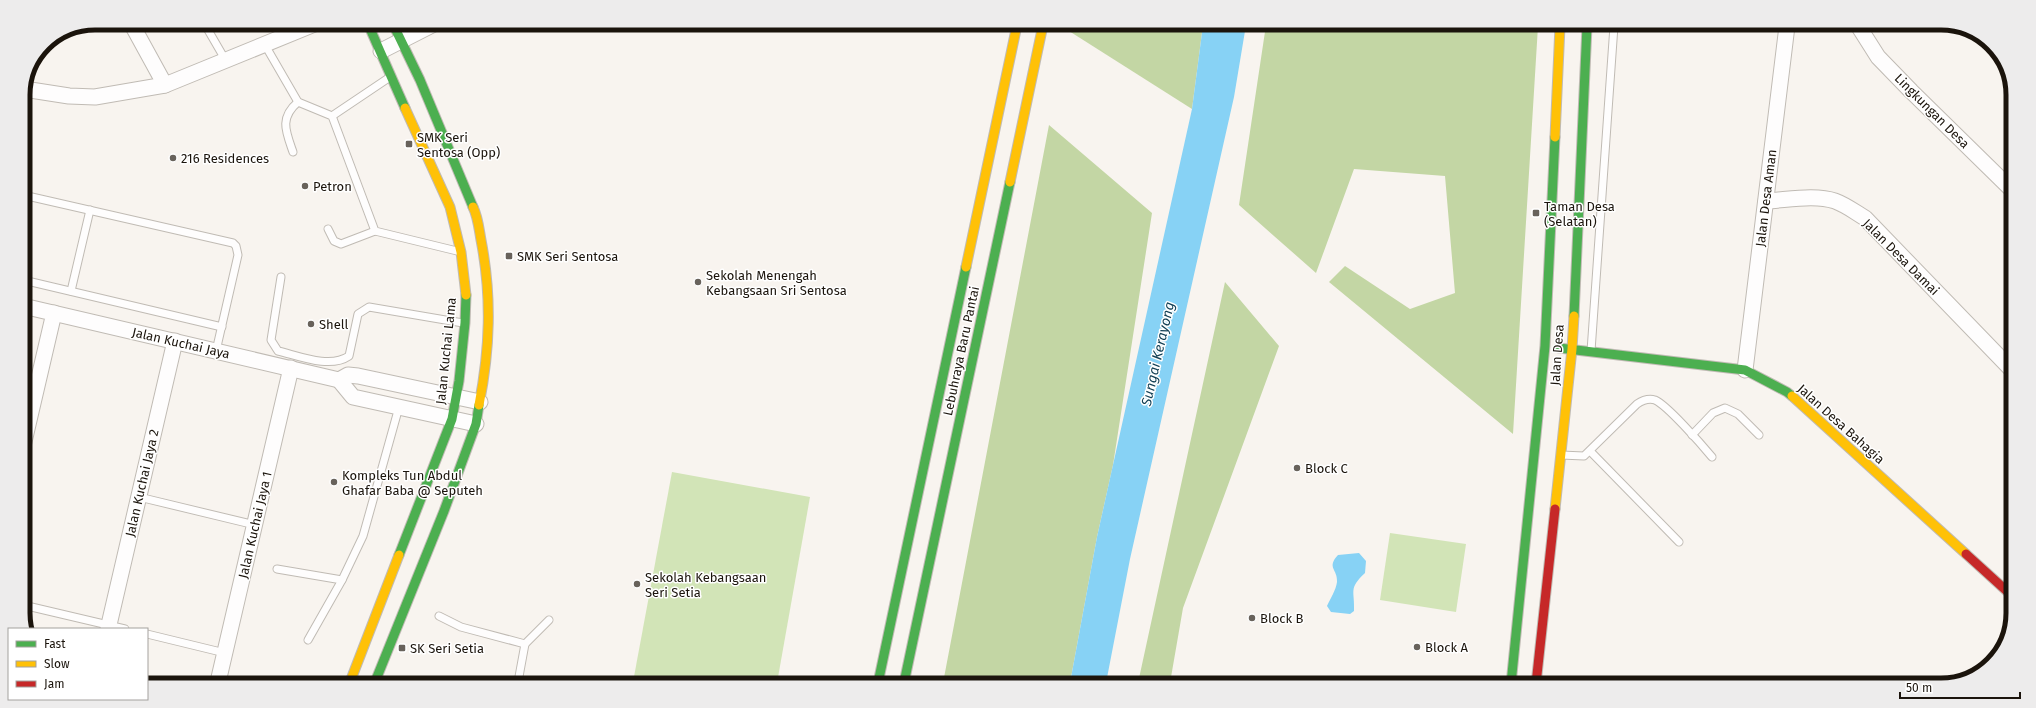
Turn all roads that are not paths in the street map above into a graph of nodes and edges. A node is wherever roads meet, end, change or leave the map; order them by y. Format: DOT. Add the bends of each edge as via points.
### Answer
graph roads {
  1 [pos="135,30"];
  2 [pos="208,30"];
  3 [pos="290,30"];
  4 [pos="371,30"];
  5 [pos="397,30"];
  6 [pos="422,30"];
  7 [pos="1016,30"];
  8 [pos="1042,30"];
  9 [pos="1560,30"];
  10 [pos="1587,30"];
  11 [pos="1614,30"];
  12 [pos="1787,30"];
  13 [pos="1861,30"];
  14 [pos="402,40"];
  15 [pos="265,45"];
  16 [pos="381,51"];
  17 [pos="226,61"];
  18 [pos="392,75"];
  19 [pos="165,85"];
  20 [pos="30,90"];
  21 [pos="298,102"];
  22 [pos="332,116"];
  23 [pos="293,152"];
  24 [pos="2006,184"];
  25 [pos="30,197"];
  26 [pos="1766,201"];
  27 [pos="90,210"];
  28 [pos="328,229"];
  29 [pos="375,231"];
  30 [pos="461,252"];
  31 [pos="281,277"];
  32 [pos="30,282"];
  33 [pos="71,291"];
  34 [pos="30,308"];
  35 [pos="54,313"];
  36 [pos="465,323"];
  37 [pos="222,327"];
  38 [pos="175,341"];
  39 [pos="1545,346"];
  40 [pos="1572,349"];
  41 [pos="216,351"];
  42 [pos="1591,351"];
  43 [pos="294,362"];
  44 [pos="2006,364"];
  45 [pos="1745,370"];
  46 [pos="339,380"];
  47 [pos="456,397"];
  48 [pos="480,402"];
  49 [pos="399,407"];
  50 [pos="30,416"];
  51 [pos="452,419"];
  52 [pos="476,424"];
  53 [pos="1692,434"];
  54 [pos="1759,435"];
  55 [pos="1590,451"];
  56 [pos="1561,455"];
  57 [pos="1712,456"];
  58 [pos="139,497"];
  59 [pos="255,525"];
  60 [pos="1680,542"];
  61 [pos="277,569"];
  62 [pos="342,580"];
  63 [pos="2006,590"];
  64 [pos="30,607"];
  65 [pos="439,616"];
  66 [pos="548,620"];
  67 [pos="109,627"];
  68 [pos="148,634"];
  69 [pos="308,640"];
  70 [pos="525,644"];
  71 [pos="225,652"];
  72 [pos="219,678"];
  73 [pos="352,678"];
  74 [pos="377,678"];
  75 [pos="519,678"];
  76 [pos="879,678"];
  77 [pos="905,678"];
  78 [pos="1512,678"];
  79 [pos="1537,678"];
  1 -- 19 [label="street"];
  2 -- 17 [label="lane"];
  3 -- 15 [label="street"];
  4 -- 16 [label="main road, Jalan Kuchai Lama"];
  5 -- 14 [label="main road"];
  6 -- 14 [label="street"];
  7 -- 76 [label="main road, Lebuhraya Baru Pantai"];
  8 -- 77 [label="main road, Lebuhraya Baru Pantai"];
  9 -- 39 [label="main road, Jalan Desa"];
  10 -- 40 [label="main road, Jalan Desa"];
  11 -- 42 [label="lane"];
  12 -- 26 [label="street, Jalan Desa Aman"];
  13 -- 24 [label="street, Lingkungan Desa" via="1878,57"];
  14 -- 16 [label="street"];
  14 -- 48 [label="main road" via="475,211 484,256 489,311 487,363"];
  15 -- 17 [label="street"];
  15 -- 21 [label="lane"];
  16 -- 18 [label="main road, Jalan Kuchai Lama"];
  17 -- 19 [label="street"];
  18 -- 22 [label="lane"];
  18 -- 30 [label="main road, Jalan Kuchai Lama" via="450,207"];
  19 -- 20 [label="street" via="95,97"];
  21 -- 22 [label="lane"];
  21 -- 23 [label="lane" via="287,114 285,123"];
  22 -- 29 [label="lane"];
  25 -- 27 [label="lane"];
  26 -- 44 [label="street, Jalan Desa Damai" via="1834,200 1865,218"];
  26 -- 45 [label="street, Jalan Desa Aman"];
  27 -- 33 [label="lane"];
  27 -- 37 [label="lane" via="233,243 238,256"];
  28 -- 29 [label="lane" via="334,241 341,244"];
  29 -- 30 [label="lane"];
  30 -- 36 [label="main road, Jalan Kuchai Lama" via="466,299"];
  31 -- 43 [label="lane" via="271,340 278,351"];
  32 -- 33 [label="lane, Jalan Kuchai Jaya"];
  33 -- 37 [label="lane, Jalan Kuchai Jaya"];
  34 -- 35 [label="street, Jalan Kuchai Jaya"];
  35 -- 38 [label="street, Jalan Kuchai Jaya"];
  35 -- 50 [label="street"];
  36 -- 43 [label="lane" via="369,307 358,314 349,356 332,362"];
  36 -- 47 [label="main road, Jalan Kuchai Lama"];
  37 -- 41 [label="lane"];
  38 -- 41 [label="street, Jalan Kuchai Jaya"];
  38 -- 58 [label="street, Jalan Kuchai Jaya 2"];
  39 -- 40 [label="main road, Jalan Desa Bahagia"];
  39 -- 78 [label="main road, Jalan Desa"];
  40 -- 42 [label="main road, Jalan Desa Bahagia"];
  40 -- 56 [label="main road, Jalan Desa"];
  41 -- 43 [label="street, Jalan Kuchai Jaya"];
  42 -- 45 [label="main road, Jalan Desa Bahagia"];
  43 -- 46 [label="street, Jalan Kuchai Jaya"];
  43 -- 59 [label="street, Jalan Kuchai Jaya 1"];
  45 -- 63 [label="main road, Jalan Desa Bahagia" via="1787,392"];
  46 -- 47 [label="street, Jalan Kuchai Jaya" via="348,375 358,376"];
  46 -- 49 [label="street" via="354,397"];
  47 -- 48 [label="street, Jalan Kuchai Jaya"];
  47 -- 51 [label="main road, Jalan Kuchai Lama"];
  48 -- 52 [label="main road"];
  49 -- 51 [label="street"];
  49 -- 62 [label="lane" via="363,536"];
  51 -- 52 [label="street"];
  51 -- 73 [label="main road, Jalan Kuchai Lama"];
  52 -- 74 [label="main road"];
  53 -- 54 [label="lane" via="1713,413 1726,408 1738,414"];
  53 -- 55 [label="lane" via="1655,400 1643,400"];
  53 -- 57 [label="lane"];
  55 -- 56 [label="lane" via="1584,456"];
  55 -- 60 [label="lane"];
  56 -- 79 [label="main road, Jalan Desa"];
  58 -- 59 [label="lane"];
  58 -- 67 [label="street, Jalan Kuchai Jaya 2"];
  59 -- 71 [label="street, Jalan Kuchai Jaya 1"];
  61 -- 62 [label="lane"];
  62 -- 69 [label="lane"];
  64 -- 67 [label="lane"];
  65 -- 70 [label="lane" via="461,627"];
  66 -- 70 [label="lane"];
  68 -- 71 [label="lane"];
  70 -- 75 [label="lane"];
  71 -- 72 [label="street, Jalan Kuchai Jaya 1"];
}
